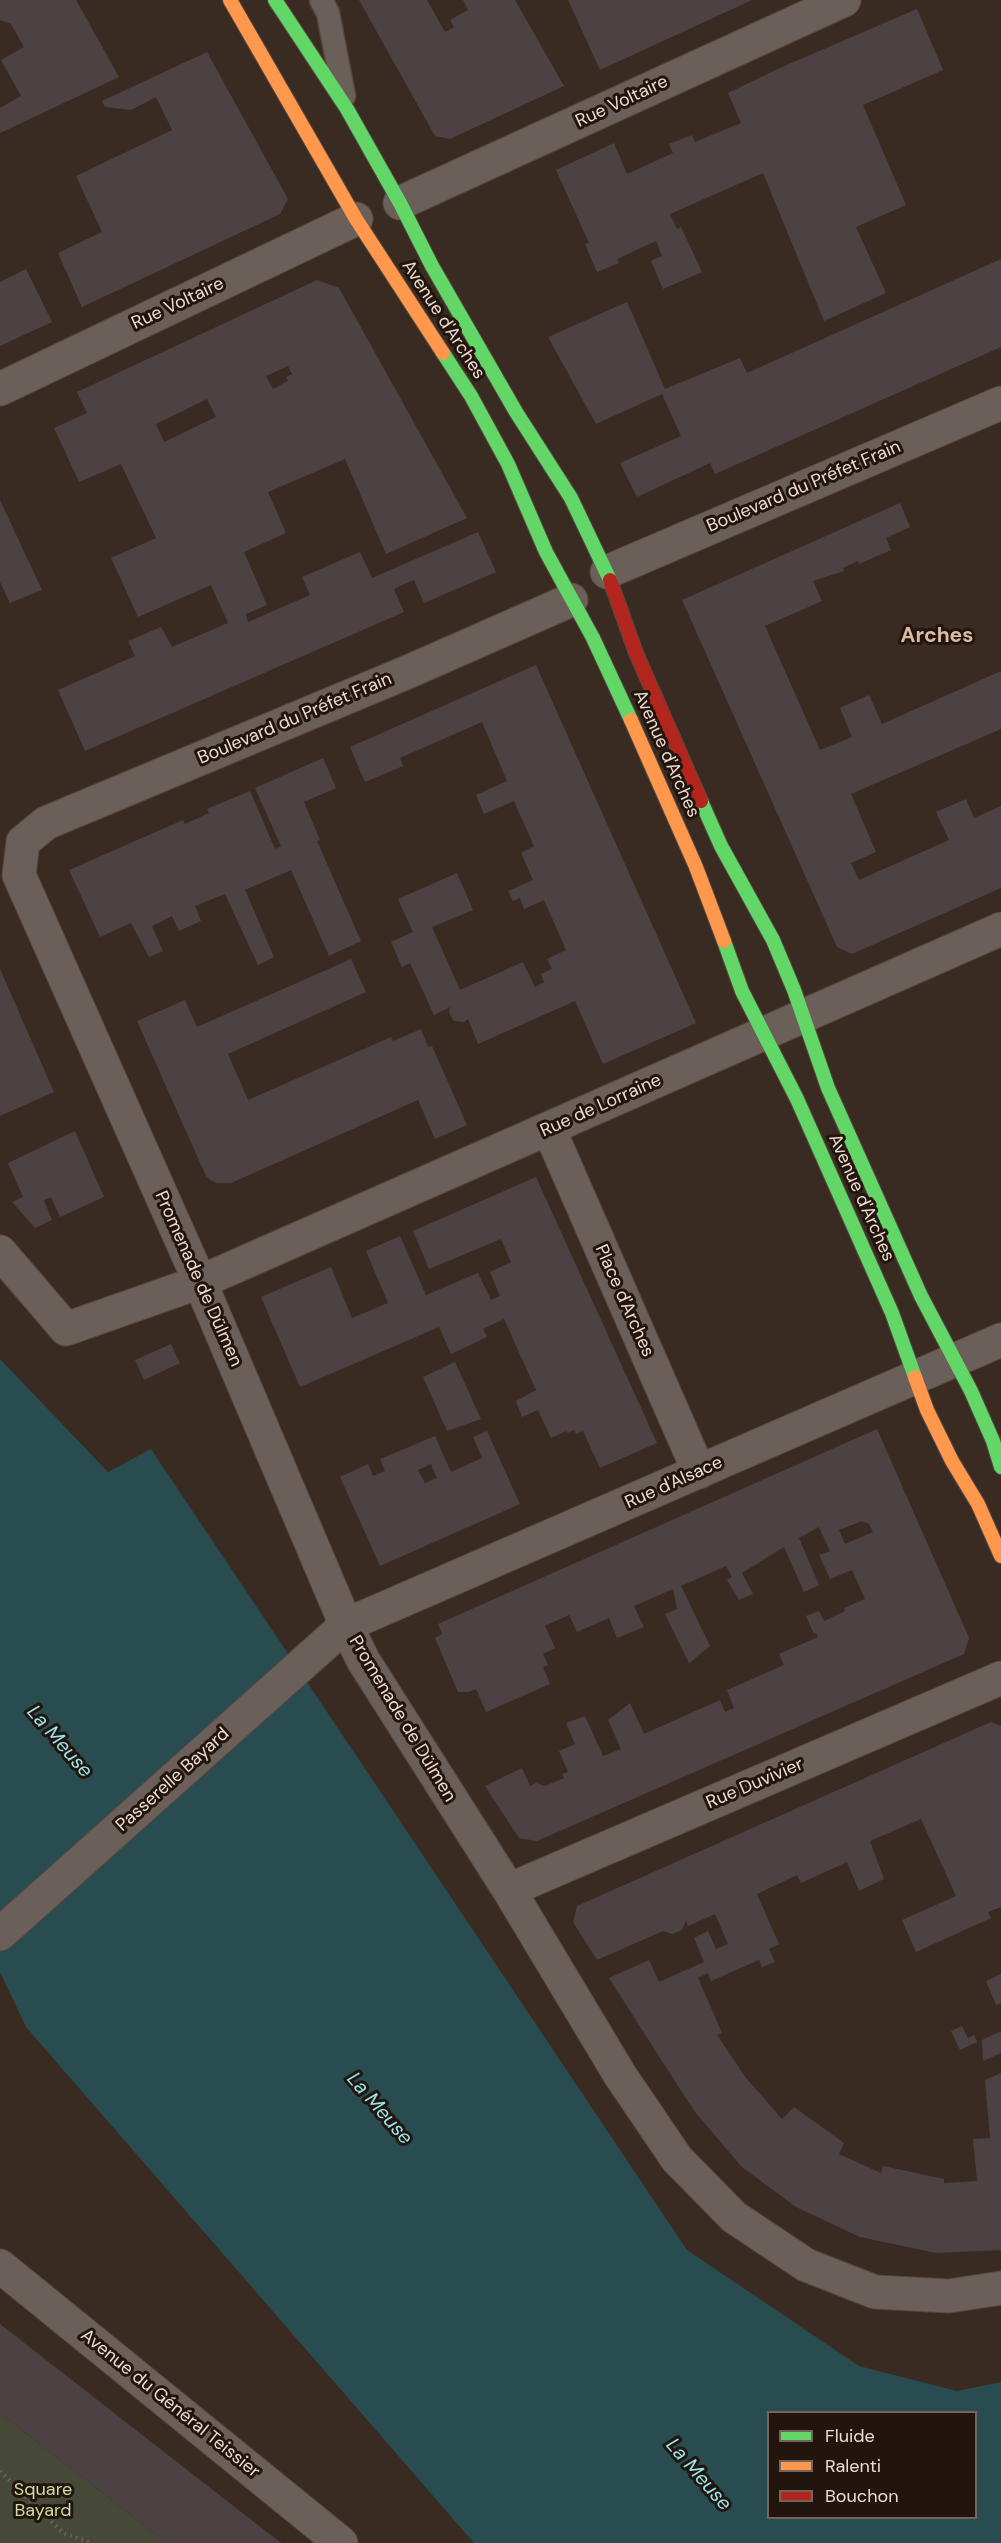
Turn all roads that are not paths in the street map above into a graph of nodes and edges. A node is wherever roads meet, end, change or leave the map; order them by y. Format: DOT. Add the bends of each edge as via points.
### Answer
graph roads {
  1 [pos="230,0"];
  2 [pos="275,0"];
  3 [pos="321,0"];
  4 [pos="844,0"];
  5 [pos="346,109"];
  6 [pos="400,203"];
  7 [pos="356,219"];
  8 [pos="0,388"];
  9 [pos="1001,403"];
  10 [pos="607,572"];
  11 [pos="571,600"];
  12 [pos="23,842"];
  13 [pos="1001,929"];
  14 [pos="803,1016"];
  15 [pos="764,1034"];
  16 [pos="549,1129"];
  17 [pos="0,1252"];
  18 [pos="200,1282"];
  19 [pos="1001,1340"];
  20 [pos="955,1360"];
  21 [pos="915,1377"];
  22 [pos="1001,1467"];
  23 [pos="699,1472"];
  24 [pos="1001,1556"];
  25 [pos="346,1625"];
  26 [pos="1001,1678"];
  27 [pos="508,1890"];
  28 [pos="0,1934"];
  29 [pos="0,2266"];
  30 [pos="1001,2288"];
  31 [pos="341,2543"];
  1 -- 7 [label="main road, Avenue d'Arches"];
  2 -- 5 [label="main road, Avenue d'Arches"];
  3 -- 5 [label="lane" via="328,13"];
  4 -- 6 [label="street, Rue Voltaire"];
  5 -- 6 [label="main road, Avenue d'Arches"];
  6 -- 10 [label="main road, Avenue d'Arches" via="516,412 571,498"];
  7 -- 8 [label="street, Rue Voltaire"];
  7 -- 11 [label="main road, Avenue d'Arches" via="471,396"];
  9 -- 10 [label="street, Boulevard du Préfet Frain"];
  10 -- 14 [label="main road, Avenue d'Arches" via="645,674 721,846 773,940"];
  11 -- 12 [label="street, Boulevard du Préfet Frain" via="46,823"];
  11 -- 15 [label="main road, Avenue d'Arches" via="618,690 696,867 734,973"];
  12 -- 18 [label="street, Promenade de Dülmen" via="20,875"];
  13 -- 14 [label="street, Rue de Lorraine"];
  14 -- 15 [label="street, Rue de Lorraine"];
  14 -- 20 [label="main road, Avenue d'Arches" via="828,1088 921,1296"];
  15 -- 16 [label="street, Rue de Lorraine"];
  15 -- 21 [label="main road, Avenue d'Arches" via="839,1191"];
  16 -- 18 [label="street, Rue de Lorraine"];
  16 -- 23 [label="street, Place d'Arches"];
  17 -- 18 [label="street, Rue de Lorraine" via="66,1329"];
  18 -- 25 [label="street, Promenade de Dülmen"];
  19 -- 20 [label="street, Rue d'Alsace"];
  20 -- 21 [label="street, Rue d'Alsace"];
  20 -- 22 [label="main road, Avenue d'Arches"];
  21 -- 23 [label="street, Rue d'Alsace"];
  21 -- 24 [label="main road, Avenue d'Arches" via="927,1410"];
  23 -- 25 [label="street, Rue d'Alsace"];
  25 -- 27 [label="street, Promenade de Dülmen" via="363,1660"];
  25 -- 28 [label="street, Passerelle Bayard"];
  26 -- 27 [label="street, Rue Duvivier"];
  27 -- 30 [label="street, Promenade de Dülmen" via="620,2075 677,2159 734,2217 806,2265 875,2292 949,2296"];
  29 -- 31 [label="street, Avenue du Général Teissier"];
}
